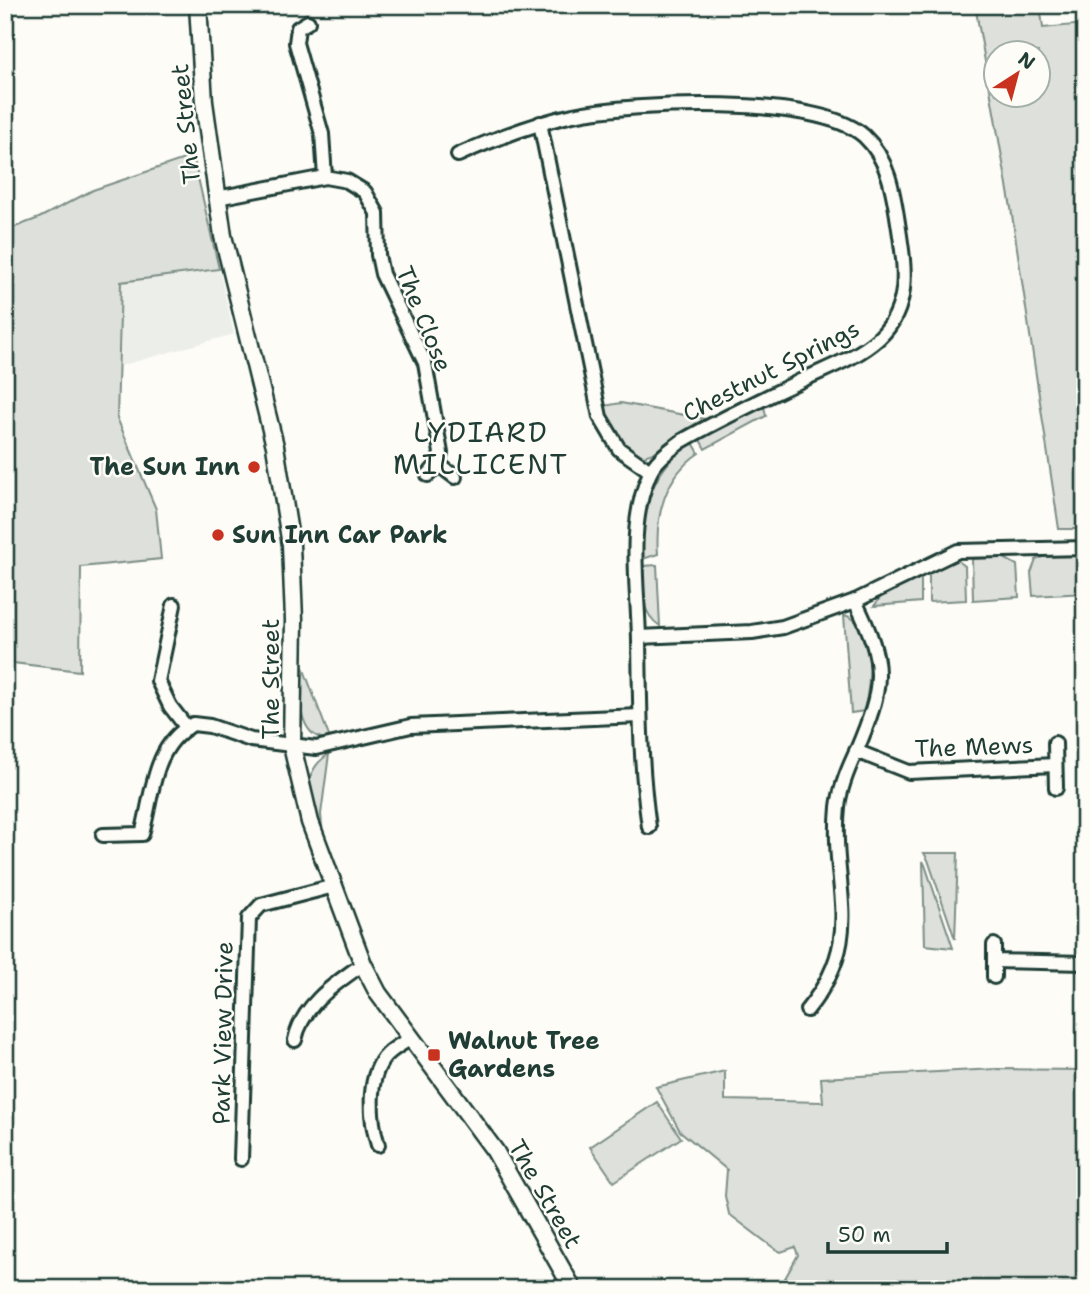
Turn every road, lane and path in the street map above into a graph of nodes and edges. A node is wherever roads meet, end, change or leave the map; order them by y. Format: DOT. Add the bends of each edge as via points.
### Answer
graph roads {
  1 [pos="198,5"];
  2 [pos="506,5"];
  3 [pos="513,5"];
  4 [pos="308,22"];
  5 [pos="541,123"];
  6 [pos="458,155"];
  7 [pos="326,177"];
  8 [pos="217,198"];
  9 [pos="438,464"];
  10 [pos="650,471"];
  11 [pos="428,475"];
  12 [pos="455,477"];
  13 [pos="1085,548"];
  14 [pos="855,601"];
  15 [pos="174,605"];
  16 [pos="639,637"];
  17 [pos="640,716"];
  18 [pos="187,728"];
  19 [pos="1055,743"];
  20 [pos="292,746"];
  21 [pos="856,751"];
  22 [pos="1055,765"];
  23 [pos="1056,788"];
  24 [pos="649,827"];
  25 [pos="103,835"];
  26 [pos="334,887"];
  27 [pos="994,945"];
  28 [pos="994,961"];
  29 [pos="1085,962"];
  30 [pos="363,964"];
  31 [pos="994,977"];
  32 [pos="807,1010"];
  33 [pos="411,1038"];
  34 [pos="295,1040"];
  35 [pos="379,1145"];
  36 [pos="241,1159"];
  37 [pos="573,1289"];
  1 -- 8 [label="street, The Street" via="204,102"];
  2 -- 3 [label="street"];
  4 -- 7 [label="street" via="298,28 296,43 322,134"];
  5 -- 6 [label="street, Chestnut Springs"];
  5 -- 10 [label="street" via="600,417 619,449"];
  5 -- 10 [label="street, Chestnut Springs" via="634,108 791,110 846,124 864,136 887,172 905,283 901,306 881,337 853,356 682,441"];
  7 -- 8 [label="street"];
  7 -- 9 [label="street, The Close" via="356,186 374,206 382,274 428,374 441,445"];
  8 -- 20 [label="street, The Street" via="275,446 291,545"];
  9 -- 11 [label="street"];
  9 -- 12 [label="street"];
  10 -- 16 [label="street" via="635,548"];
  13 -- 14 [label="street" via="958,551"];
  14 -- 16 [label="street" via="768,630"];
  14 -- 21 [label="street" via="875,644 878,675 875,699"];
  15 -- 18 [label="street" via="158,681"];
  16 -- 17 [label="street"];
  17 -- 20 [label="street" via="411,726 327,747"];
  17 -- 24 [label="street"];
  18 -- 20 [label="street" via="202,724 237,737"];
  18 -- 25 [label="street" via="160,759 142,834"];
  19 -- 22 [label="street, The Mews"];
  20 -- 26 [label="street, The Street" via="310,822"];
  21 -- 22 [label="street, The Mews" via="909,772"];
  21 -- 32 [label="street" via="838,805 844,902 840,945 831,976"];
  22 -- 23 [label="street, The Mews"];
  26 -- 30 [label="street, The Street"];
  26 -- 36 [label="street, Park View Drive" via="261,905 249,918"];
  27 -- 28 [label="street"];
  28 -- 29 [label="street"];
  28 -- 31 [label="street"];
  30 -- 33 [label="street, The Street"];
  30 -- 34 [label="street" via="324,993 302,1019"];
  33 -- 35 [label="street" via="385,1058 375,1078 374,1126"];
  33 -- 37 [label="street, The Street" via="495,1151"];
}
